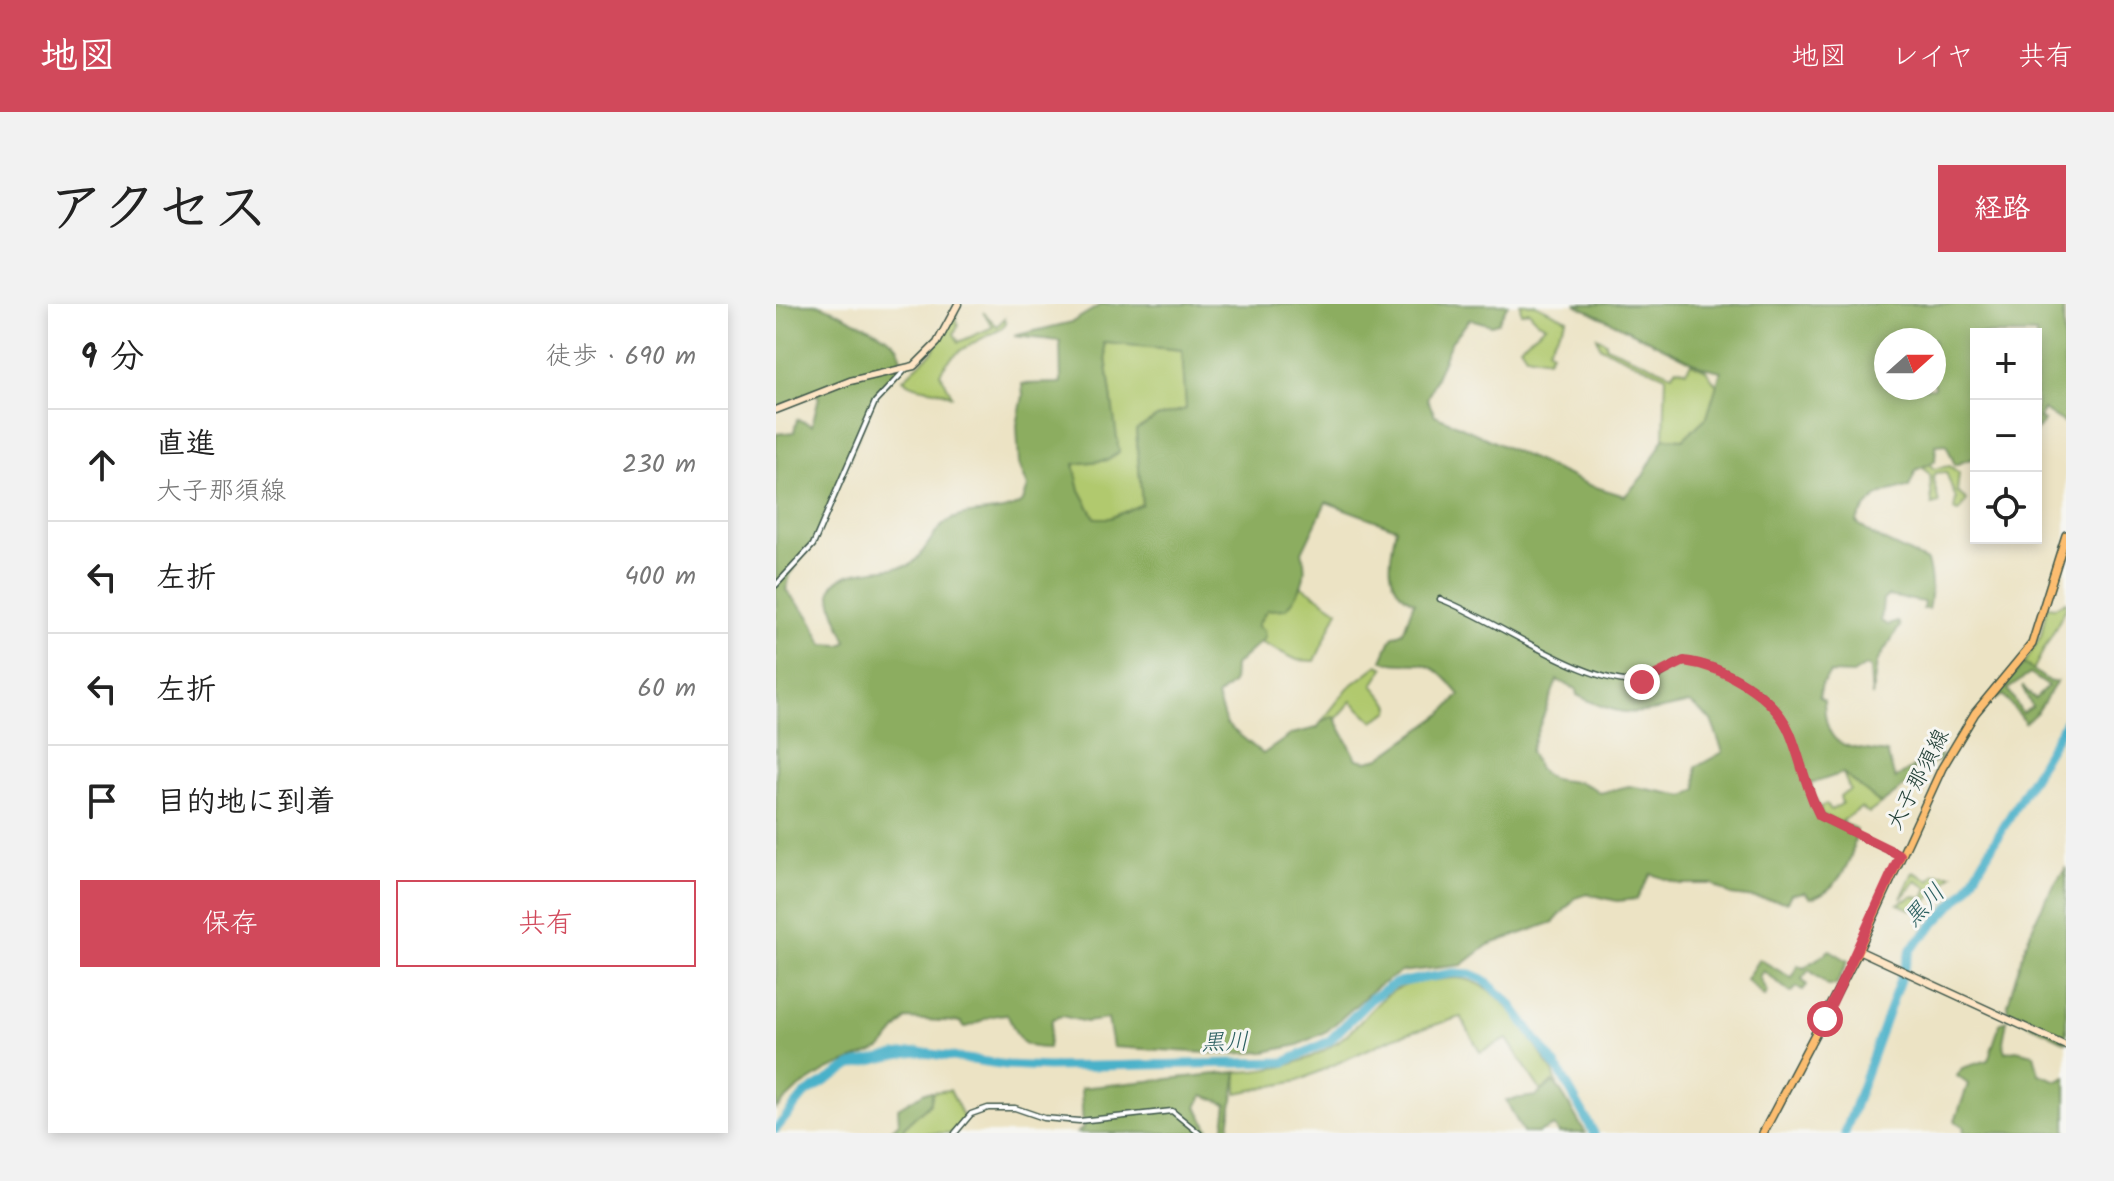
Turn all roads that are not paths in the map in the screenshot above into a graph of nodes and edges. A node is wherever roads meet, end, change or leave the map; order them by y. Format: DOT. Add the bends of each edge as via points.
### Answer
graph roads {
  1 [pos="958,304"];
  2 [pos="906,369"];
  3 [pos="776,410"];
  4 [pos="2066,535"];
  5 [pos="776,585"];
  6 [pos="1440,599"];
  7 [pos="1900,855"];
  8 [pos="1858,950"];
  9 [pos="2066,1046"];
  10 [pos="955,1133"];
  11 [pos="1199,1133"];
  12 [pos="1763,1133"];
  1 -- 2 [label="street" via="930,353"];
  2 -- 3 [label="street" via="850,381"];
  2 -- 5 [label="street" via="879,394 813,545"];
  4 -- 7 [label="main road, 大子那須線" via="2032,644 1975,713"];
  6 -- 7 [label="street" via="1611,678 1647,681 1684,661 1741,681 1789,730 1820,816"];
  7 -- 8 [label="main road, 大子那須線"];
  8 -- 9 [label="street"];
  8 -- 12 [label="main road, 大子那須線"];
  10 -- 11 [label="street" via="978,1111 1003,1107 1079,1121 1172,1111"];
}
